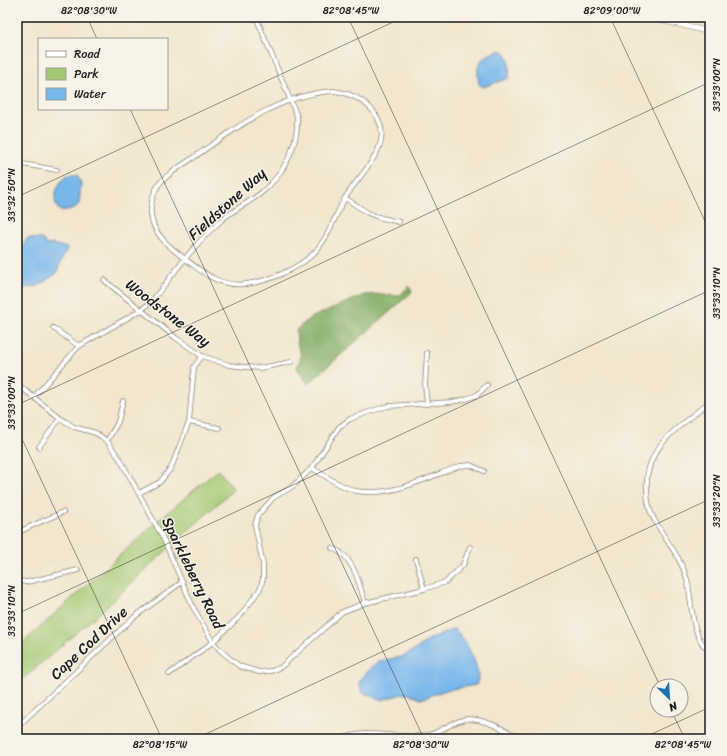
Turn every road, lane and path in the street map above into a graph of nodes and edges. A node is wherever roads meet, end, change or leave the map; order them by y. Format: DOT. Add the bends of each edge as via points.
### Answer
graph roads {
  1 [pos="256,17"];
  2 [pos="649,17"];
  3 [pos="710,32"];
  4 [pos="290,100"];
  5 [pos="17,163"];
  6 [pos="57,170"];
  7 [pos="345,198"];
  8 [pos="399,222"];
  9 [pos="185,259"];
  10 [pos="104,280"];
  11 [pos="142,310"];
  12 [pos="53,328"];
  13 [pos="79,346"];
  14 [pos="427,353"];
  15 [pos="202,356"];
  16 [pos="291,362"];
  17 [pos="17,384"];
  18 [pos="487,385"];
  19 [pos="34,398"];
  20 [pos="123,401"];
  21 [pos="710,401"];
  22 [pos="427,404"];
  23 [pos="60,418"];
  24 [pos="189,422"];
  25 [pos="219,428"];
  26 [pos="107,441"];
  27 [pos="39,447"];
  28 [pos="312,468"];
  29 [pos="484,471"];
  30 [pos="139,493"];
  31 [pos="63,512"];
  32 [pos="17,533"];
  33 [pos="470,547"];
  34 [pos="332,548"];
  35 [pos="416,559"];
  36 [pos="78,570"];
  37 [pos="17,581"];
  38 [pos="182,582"];
  39 [pos="424,589"];
  40 [pos="365,603"];
  41 [pos="213,642"];
  42 [pos="710,652"];
  43 [pos="169,674"];
  44 [pos="17,727"];
  45 [pos="413,738"];
  46 [pos="342,739"];
  47 [pos="522,739"];
  1 -- 4 [label="street, Fieldstone Way"];
  2 -- 3 [label="main road"];
  4 -- 7 [label="street" via="319,92 345,92 362,101 375,114 382,132 381,145 375,158"];
  4 -- 9 [label="street, Fieldstone Way" via="298,126 294,149 288,159 262,192 226,217"];
  4 -- 9 [label="street" via="237,127 172,172 156,188 151,214 155,227 162,239"];
  5 -- 6 [label="street"];
  7 -- 8 [label="street" via="368,213"];
  7 -- 9 [label="street" via="326,238 312,254 294,267 268,279 233,285 219,282"];
  9 -- 11 [label="street, Fieldstone Way"];
  10 -- 11 [label="street, Woodstone Way"];
  11 -- 13 [label="street, Fieldstone Way"];
  11 -- 15 [label="street, Woodstone Way"];
  12 -- 13 [label="street"];
  13 -- 19 [label="street, Fieldstone Way"];
  14 -- 22 [label="street"];
  15 -- 16 [label="street, Woodstone Way" via="245,368"];
  15 -- 24 [label="street" via="194,367"];
  17 -- 19 [label="street, Sparkleberry Road"];
  18 -- 22 [label="street" via="477,395 466,399"];
  19 -- 23 [label="street, Sparkleberry Road"];
  20 -- 26 [label="street" via="118,422"];
  21 -- 42 [label="street" via="658,448 649,464 646,481 647,499 652,514 680,560 687,578 697,635"];
  22 -- 28 [label="street" via="388,406 350,419 339,427"];
  23 -- 26 [label="street, Sparkleberry Road" via="74,427 96,433"];
  23 -- 27 [label="street"];
  24 -- 25 [label="street"];
  24 -- 30 [label="street" via="172,468 160,482"];
  26 -- 30 [label="street, Sparkleberry Road"];
  28 -- 29 [label="street" via="354,490 378,492 398,489 460,466 470,465"];
  28 -- 41 [label="street" via="293,486 273,498 258,515 255,525 263,565 260,589 241,615"];
  30 -- 38 [label="street, Sparkleberry Road" via="164,538"];
  31 -- 32 [label="street"];
  33 -- 39 [label="street, Sparkleberry Road" via="463,565 446,582"];
  34 -- 40 [label="street" via="340,551 348,560"];
  35 -- 39 [label="street"];
  36 -- 37 [label="street" via="27,582"];
  38 -- 41 [label="street, Sparkleberry Road"];
  38 -- 44 [label="street, Cape Cod Drive" via="133,618"];
  39 -- 40 [label="street, Sparkleberry Road"];
  40 -- 41 [label="street, Sparkleberry Road" via="342,612 282,668 272,671 259,672 239,666"];
  41 -- 43 [label="street"];
  45 -- 46 [label="street" via="364,734"];
  45 -- 47 [label="street" via="429,735 466,719 489,722"];
}
